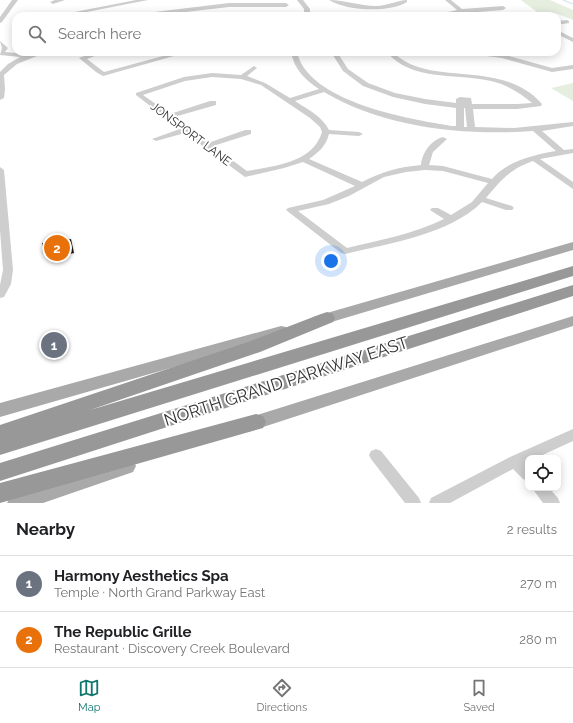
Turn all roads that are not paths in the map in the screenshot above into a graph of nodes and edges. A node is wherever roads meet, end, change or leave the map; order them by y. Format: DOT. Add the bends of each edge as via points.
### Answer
graph roads {
  1 [pos="15,0"];
  2 [pos="62,0"];
  3 [pos="300,0"];
  4 [pos="332,0"];
  5 [pos="448,0"];
  6 [pos="404,1"];
  7 [pos="53,2"];
  8 [pos="498,3"];
  9 [pos="286,5"];
  10 [pos="150,7"];
  11 [pos="461,11"];
  12 [pos="98,12"];
  13 [pos="307,12"];
  14 [pos="455,12"];
  15 [pos="0,21"];
  16 [pos="567,22"];
  17 [pos="561,23"];
  18 [pos="561,34"];
  19 [pos="573,40"];
  20 [pos="0,43"];
  21 [pos="12,55"];
  22 [pos="20,56"];
  23 [pos="30,56"];
  24 [pos="89,56"];
  25 [pos="170,56"];
  26 [pos="294,56"];
  27 [pos="336,56"];
  28 [pos="393,56"];
  29 [pos="510,56"];
  30 [pos="27,57"];
  31 [pos="573,67"];
  32 [pos="254,68"];
  33 [pos="242,77"];
  34 [pos="324,90"];
  35 [pos="0,98"];
  36 [pos="288,101"];
  37 [pos="213,103"];
  38 [pos="459,106"];
  39 [pos="469,107"];
  40 [pos="168,117"];
  41 [pos="573,124"];
  42 [pos="460,128"];
  43 [pos="471,129"];
  44 [pos="535,129"];
  45 [pos="185,130"];
  46 [pos="248,132"];
  47 [pos="326,132"];
  48 [pos="359,134"];
  49 [pos="156,139"];
  50 [pos="443,139"];
  51 [pos="207,146"];
  52 [pos="573,151"];
  53 [pos="562,152"];
  54 [pos="534,158"];
  55 [pos="303,159"];
  56 [pos="425,167"];
  57 [pos="0,170"];
  58 [pos="493,182"];
  59 [pos="362,185"];
  60 [pos="573,186"];
  61 [pos="481,198"];
  62 [pos="2,199"];
  63 [pos="508,208"];
  64 [pos="435,210"];
  65 [pos="451,219"];
  66 [pos="573,246"];
  67 [pos="573,270"];
  68 [pos="573,290"];
  69 [pos="0,294"];
  70 [pos="327,318"];
  71 [pos="573,321"];
  72 [pos="0,410"];
  73 [pos="256,422"];
  74 [pos="0,433"];
  75 [pos="573,434"];
  76 [pos="0,446"];
  77 [pos="376,455"];
  78 [pos="515,461"];
  79 [pos="0,472"];
  80 [pos="525,472"];
  81 [pos="542,491"];
  82 [pos="0,493"];
  83 [pos="17,503"];
  84 [pos="414,503"];
  85 [pos="436,503"];
  86 [pos="553,503"];
  1 -- 15 [label="street"];
  2 -- 7 [label="street"];
  3 -- 13 [label="street"];
  4 -- 6 [label="street" via="362,7 382,7"];
  5 -- 11 [label="street"];
  8 -- 11 [label="street" via="504,8"];
  9 -- 10 [label="street"];
  10 -- 12 [label="street"];
  11 -- 14 [label="street"];
  16 -- 17 [label="street"];
  18 -- 19 [label="street"];
  20 -- 21 [label="street" via="5,48 0,53"];
  22 -- 30 [label="street"];
  23 -- 30 [label="street"];
  24 -- 25 [label="street" via="82,58 103,74"];
  26 -- 34 [label="street" via="300,70"];
  27 -- 38 [label="street" via="347,71 366,83 412,99"];
  28 -- 39 [label="street" via="396,60 421,69 480,76 507,84 538,104 505,108"];
  29 -- 31 [label="street" via="552,70"];
  30 -- 35 [label="street" via="14,62 1,75"];
  32 -- 33 [label="street"];
  33 -- 36 [label="street" via="263,84"];
  33 -- 40 [label="street, JONSPORT LANE" via="196,77 138,94"];
  34 -- 36 [label="street"];
  34 -- 42 [label="street" via="370,110 401,119"];
  36 -- 47 [label="street" via="319,120"];
  37 -- 40 [label="street"];
  38 -- 39 [label="street" via="460,99 464,99 468,100"];
  38 -- 42 [label="street"];
  39 -- 43 [label="street"];
  40 -- 45 [label="street, JONSPORT LANE"];
  41 -- 44 [label="street"];
  42 -- 43 [label="street"];
  43 -- 44 [label="street"];
  44 -- 53 [label="street"];
  45 -- 49 [label="street"];
  45 -- 51 [label="street, JONSPORT LANE"];
  46 -- 51 [label="street"];
  47 -- 48 [label="street"];
  47 -- 55 [label="street" via="320,148"];
  50 -- 56 [label="street" via="429,151"];
  51 -- 55 [label="street, JONSPORT LANE" via="245,174"];
  52 -- 53 [label="street"];
  53 -- 54 [label="street"];
  54 -- 58 [label="street" via="513,166"];
  54 -- 60 [label="street"];
  55 -- 59 [label="street"];
  56 -- 58 [label="street" via="463,173"];
  56 -- 59 [label="street" via="392,171"];
  57 -- 62 [label="street"];
  58 -- 61 [label="street"];
  59 -- 65 [label="street" via="326,202 291,210 345,251 431,228"];
  61 -- 63 [label="street"];
  61 -- 65 [label="street" via="468,210"];
  62 -- 69 [label="street" via="8,270 6,284"];
  64 -- 65 [label="street"];
  66 -- 70 [label="main road"];
  67 -- 76 [label="highway, NORTH GRAND PARKWAY EAST"];
  68 -- 79 [label="highway, NORTH GRAND PARKWAY EAST"];
  70 -- 72 [label="main road"];
  70 -- 74 [label="highway" via="254,347"];
  71 -- 73 [label="main road, NORTH GRAND PARKWAY EAST"];
  73 -- 82 [label="highway"];
  73 -- 83 [label="main road, NORTH GRAND PARKWAY EAST"];
  75 -- 78 [label="street"];
  77 -- 84 [label="street"];
  78 -- 80 [label="street"];
  78 -- 85 [label="street"];
  81 -- 86 [label="street"];
}
